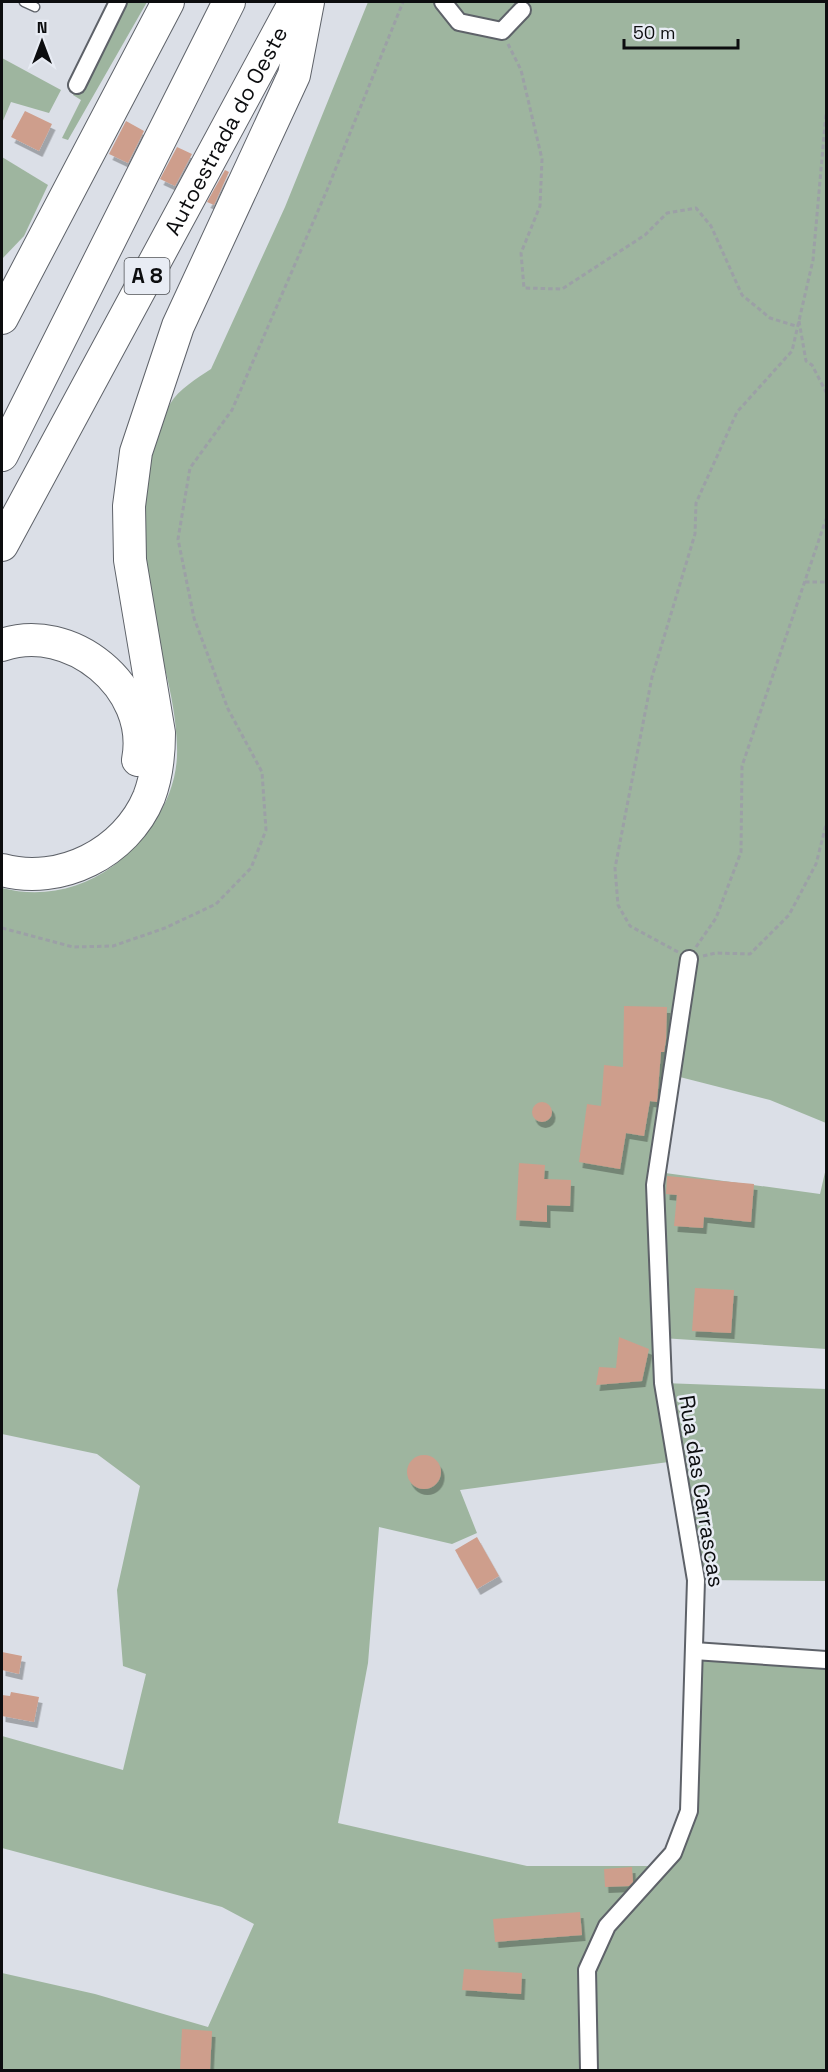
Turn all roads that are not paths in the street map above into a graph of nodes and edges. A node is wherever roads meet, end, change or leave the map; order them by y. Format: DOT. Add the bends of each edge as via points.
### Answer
graph roads {
  1 [pos="24,2"];
  2 [pos="118,2"];
  3 [pos="168,2"];
  4 [pos="229,2"];
  5 [pos="295,2"];
  6 [pos="308,2"];
  7 [pos="443,2"];
  8 [pos="35,7"];
  9 [pos="522,10"];
  10 [pos="77,85"];
  11 [pos="2,318"];
  12 [pos="2,455"];
  13 [pos="2,545"];
  14 [pos="2,645"];
  15 [pos="2,852"];
  16 [pos="2,870"];
  17 [pos="689,959"];
  18 [pos="694,1651"];
  19 [pos="826,1660"];
  20 [pos="589,2070"];
  1 -- 8 [label="lane"];
  2 -- 10 [label="street"];
  3 -- 11 [label="highway"];
  4 -- 12 [label="highway, A 8"];
  5 -- 13 [label="highway, Autoestrada do Oeste / A 8"];
  6 -- 16 [label="highway" via="294,75 178,326 136,452 129,506 130,551 159,734 159,756 148,798 129,830 116,843 82,864 59,872 33,874"];
  7 -- 9 [label="street" via="459,22 502,32"];
  14 -- 15 [label="highway" via="48,641 68,646 103,667 117,680 134,714 139,754 126,801 100,832 75,847 47,855"];
  17 -- 18 [label="street, Rua das Carrascas" via="655,1185 663,1383 696,1580"];
  18 -- 19 [label="street"];
  18 -- 20 [label="street, Rua das Carrascas" via="689,1811 673,1853 607,1926 587,1970"];
}
